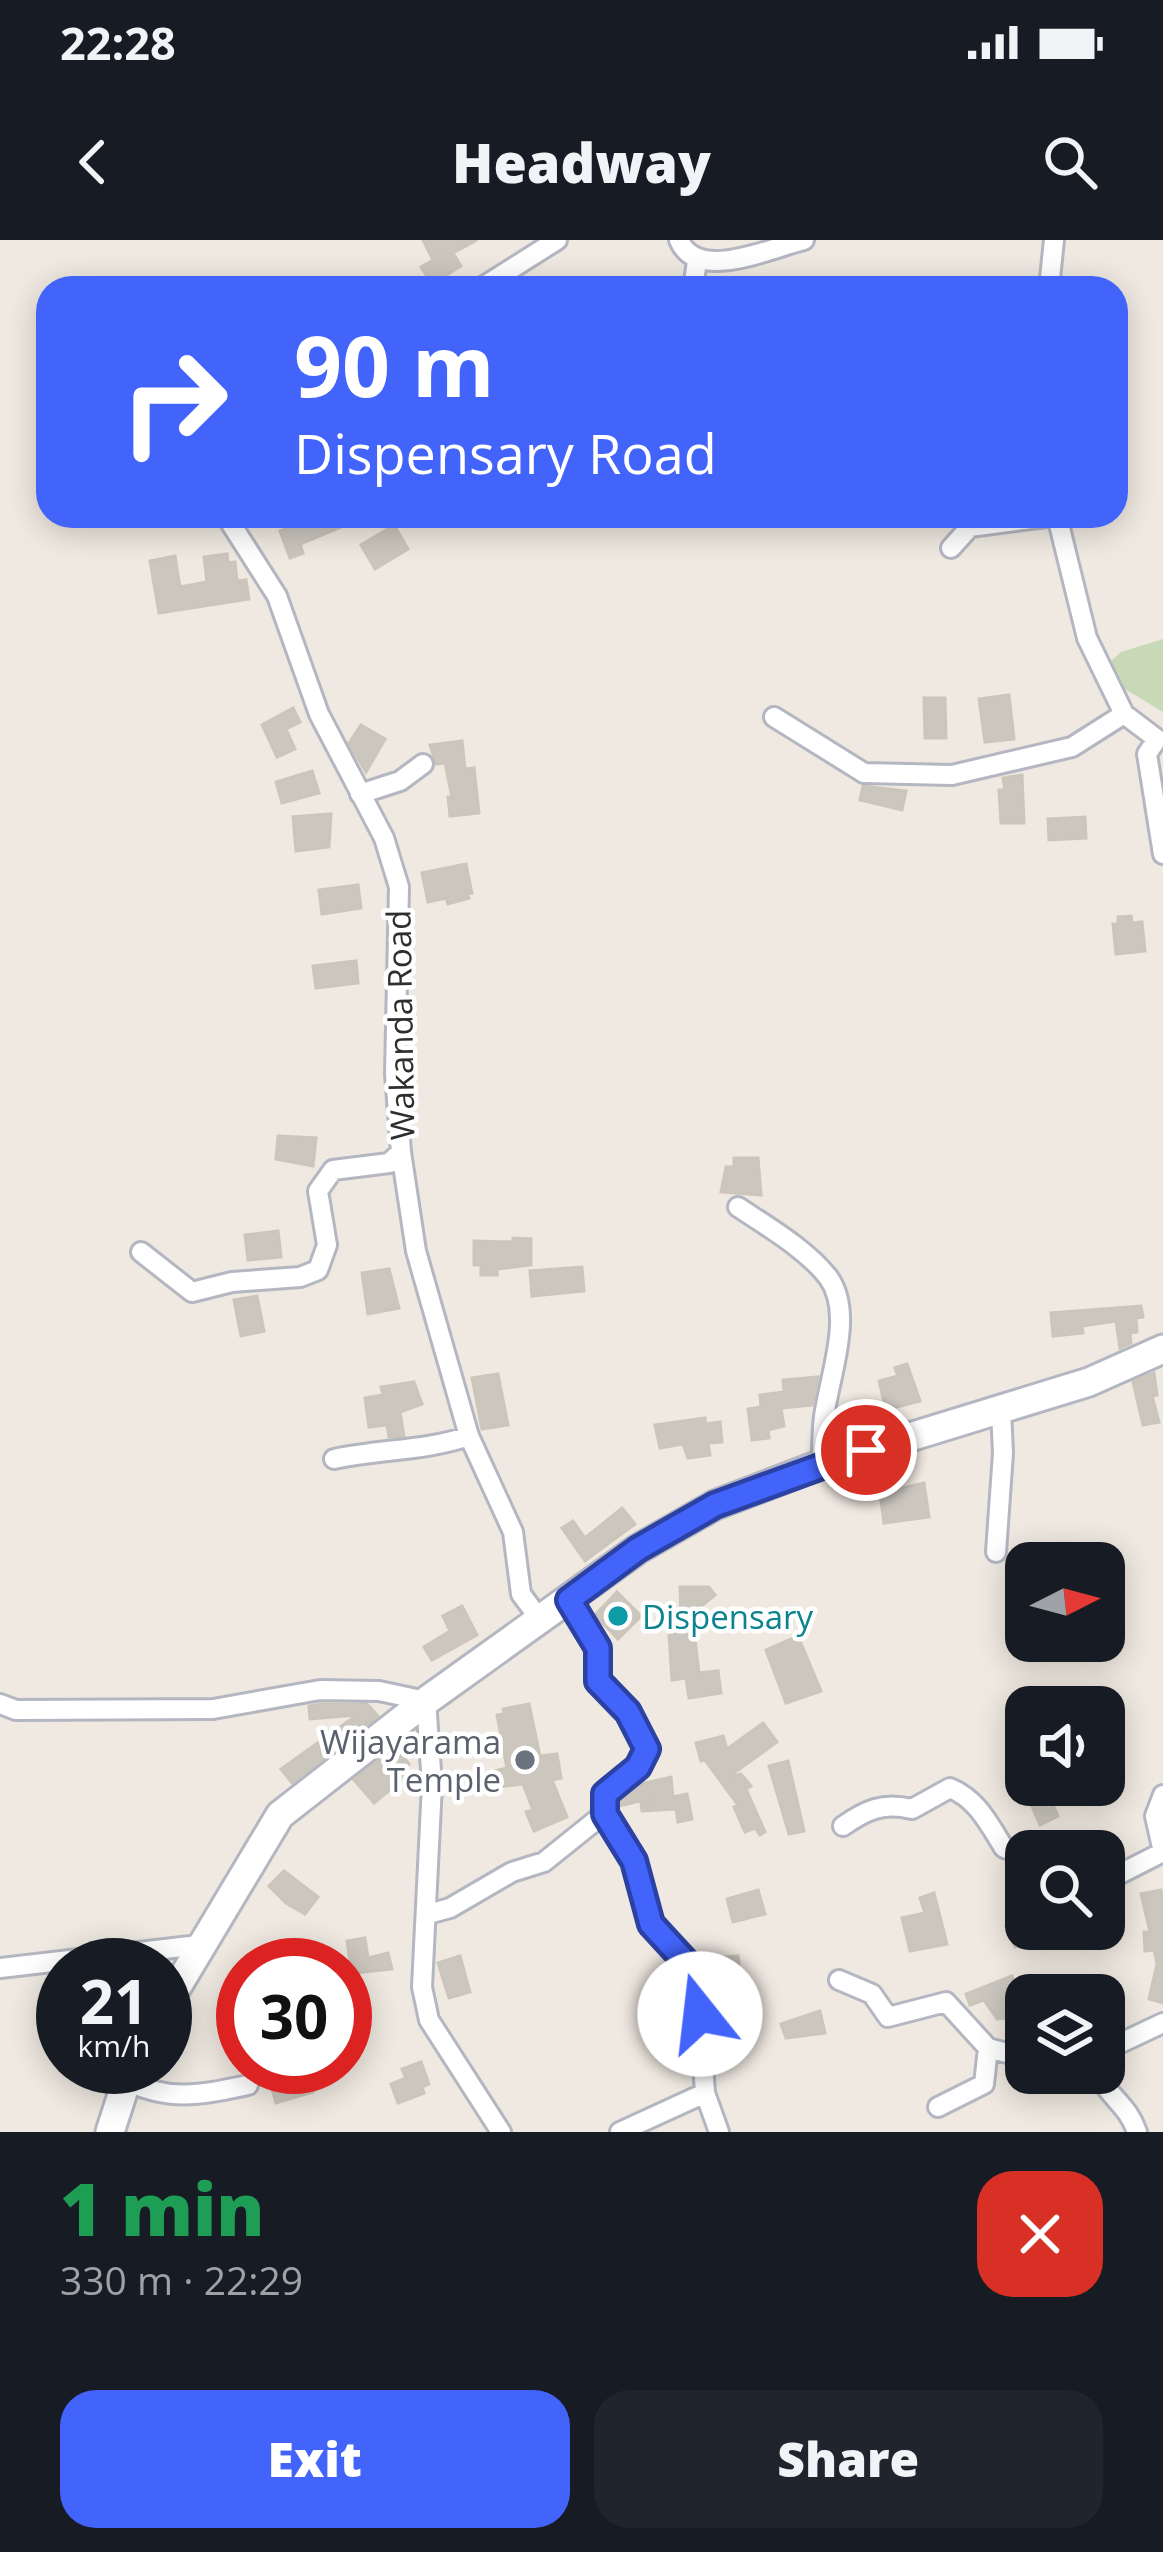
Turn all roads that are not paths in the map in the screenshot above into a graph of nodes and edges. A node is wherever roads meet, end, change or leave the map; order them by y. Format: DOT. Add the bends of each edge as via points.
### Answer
graph roads {
  1 [pos="556,240"];
  2 [pos="680,240"];
  3 [pos="804,240"];
  4 [pos="1054,240"];
  5 [pos="697,260"];
  6 [pos="500,276"];
  7 [pos="695,276"];
  8 [pos="1050,276"];
  9 [pos="234,528"];
  10 [pos="969,528"];
  11 [pos="1059,528"];
  12 [pos="951,548"];
  13 [pos="1124,714"];
  14 [pos="774,717"];
  15 [pos="423,764"];
  16 [pos="360,794"];
  17 [pos="1163,854"];
  18 [pos="401,1152"];
  19 [pos="738,1207"];
  20 [pos="141,1252"];
  21 [pos="1163,1349"];
  22 [pos="1000,1410"];
  23 [pos="470,1436"];
  24 [pos="334,1459"];
  25 [pos="822,1464"];
  26 [pos="996,1552"];
  27 [pos="569,1600"];
  28 [pos="541,1621"];
  29 [pos="426,1701"];
  30 [pos="0,1704"];
  31 [pos="1163,1795"];
  32 [pos="605,1811"];
  33 [pos="842,1826"];
  34 [pos="1005,1848"];
  35 [pos="1125,1871"];
  36 [pos="428,1913"];
  37 [pos="200,1945"];
  38 [pos="192,1959"];
  39 [pos="0,1968"];
  40 [pos="839,1980"];
  41 [pos="1163,2023"];
  42 [pos="1125,2041"];
  43 [pos="988,2048"];
  44 [pos="1005,2052"];
  45 [pos="216,2091"];
  46 [pos="705,2093"];
  47 [pos="121,2094"];
  48 [pos="169,2094"];
  49 [pos="1112,2094"];
  50 [pos="938,2107"];
  51 [pos="110,2132"];
  52 [pos="501,2132"];
  53 [pos="620,2132"];
  54 [pos="719,2132"];
  55 [pos="1137,2132"];
  1 -- 6 [label="street"];
  2 -- 5 [label="street"];
  3 -- 5 [label="street"];
  4 -- 8 [label="street"];
  5 -- 7 [label="street"];
  9 -- 16 [label="street, Wakanda Road" via="277,596 319,713"];
  10 -- 12 [label="street"];
  11 -- 13 [label="street" via="1087,638"];
  13 -- 14 [label="street" via="1072,748 952,775 864,773"];
  13 -- 17 [label="street" via="1157,739 1148,754"];
  15 -- 16 [label="street" via="400,782"];
  16 -- 18 [label="street, Wakanda Road" via="398,887"];
  18 -- 20 [label="street" via="389,1163 333,1170 319,1191 327,1245 318,1270 300,1277 192,1292"];
  18 -- 23 [label="street, Wakanda Road" via="416,1251"];
  19 -- 25 [label="street" via="829,1279 837,1300"];
  21 -- 22 [label="main road"];
  22 -- 25 [label="main road"];
  22 -- 26 [label="street"];
  23 -- 24 [label="street"];
  23 -- 28 [label="street, Wakanda Road" via="513,1532 521,1594"];
  25 -- 27 [label="main road" via="715,1505"];
  27 -- 28 [label="main road"];
  27 -- 32 [label="street" via="598,1648 598,1681 628,1712 647,1749 605,1794"];
  28 -- 29 [label="main road"];
  29 -- 30 [label="street" via="320,1690 213,1709"];
  29 -- 36 [label="street"];
  29 -- 37 [label="main road" via="280,1815"];
  31 -- 35 [label="street" via="1155,1816 1163,1852"];
  32 -- 36 [label="street" via="544,1862"];
  32 -- 46 [label="street" via="634,1861 651,1924 697,1974"];
  33 -- 34 [label="street" via="891,1804 912,1809 950,1787 980,1809"];
  36 -- 52 [label="street" via="422,1987 429,2020"];
  37 -- 38 [label="main road"];
  37 -- 39 [label="street"];
  40 -- 43 [label="street" via="872,1994 887,2017 946,2002"];
  41 -- 42 [label="street"];
  43 -- 44 [label="street"];
  43 -- 50 [label="street" via="984,2084"];
  45 -- 48 [label="street"];
  46 -- 53 [label="street"];
  46 -- 54 [label="street"];
  47 -- 51 [label="main road"];
  49 -- 55 [label="street" via="1130,2110"];
}
